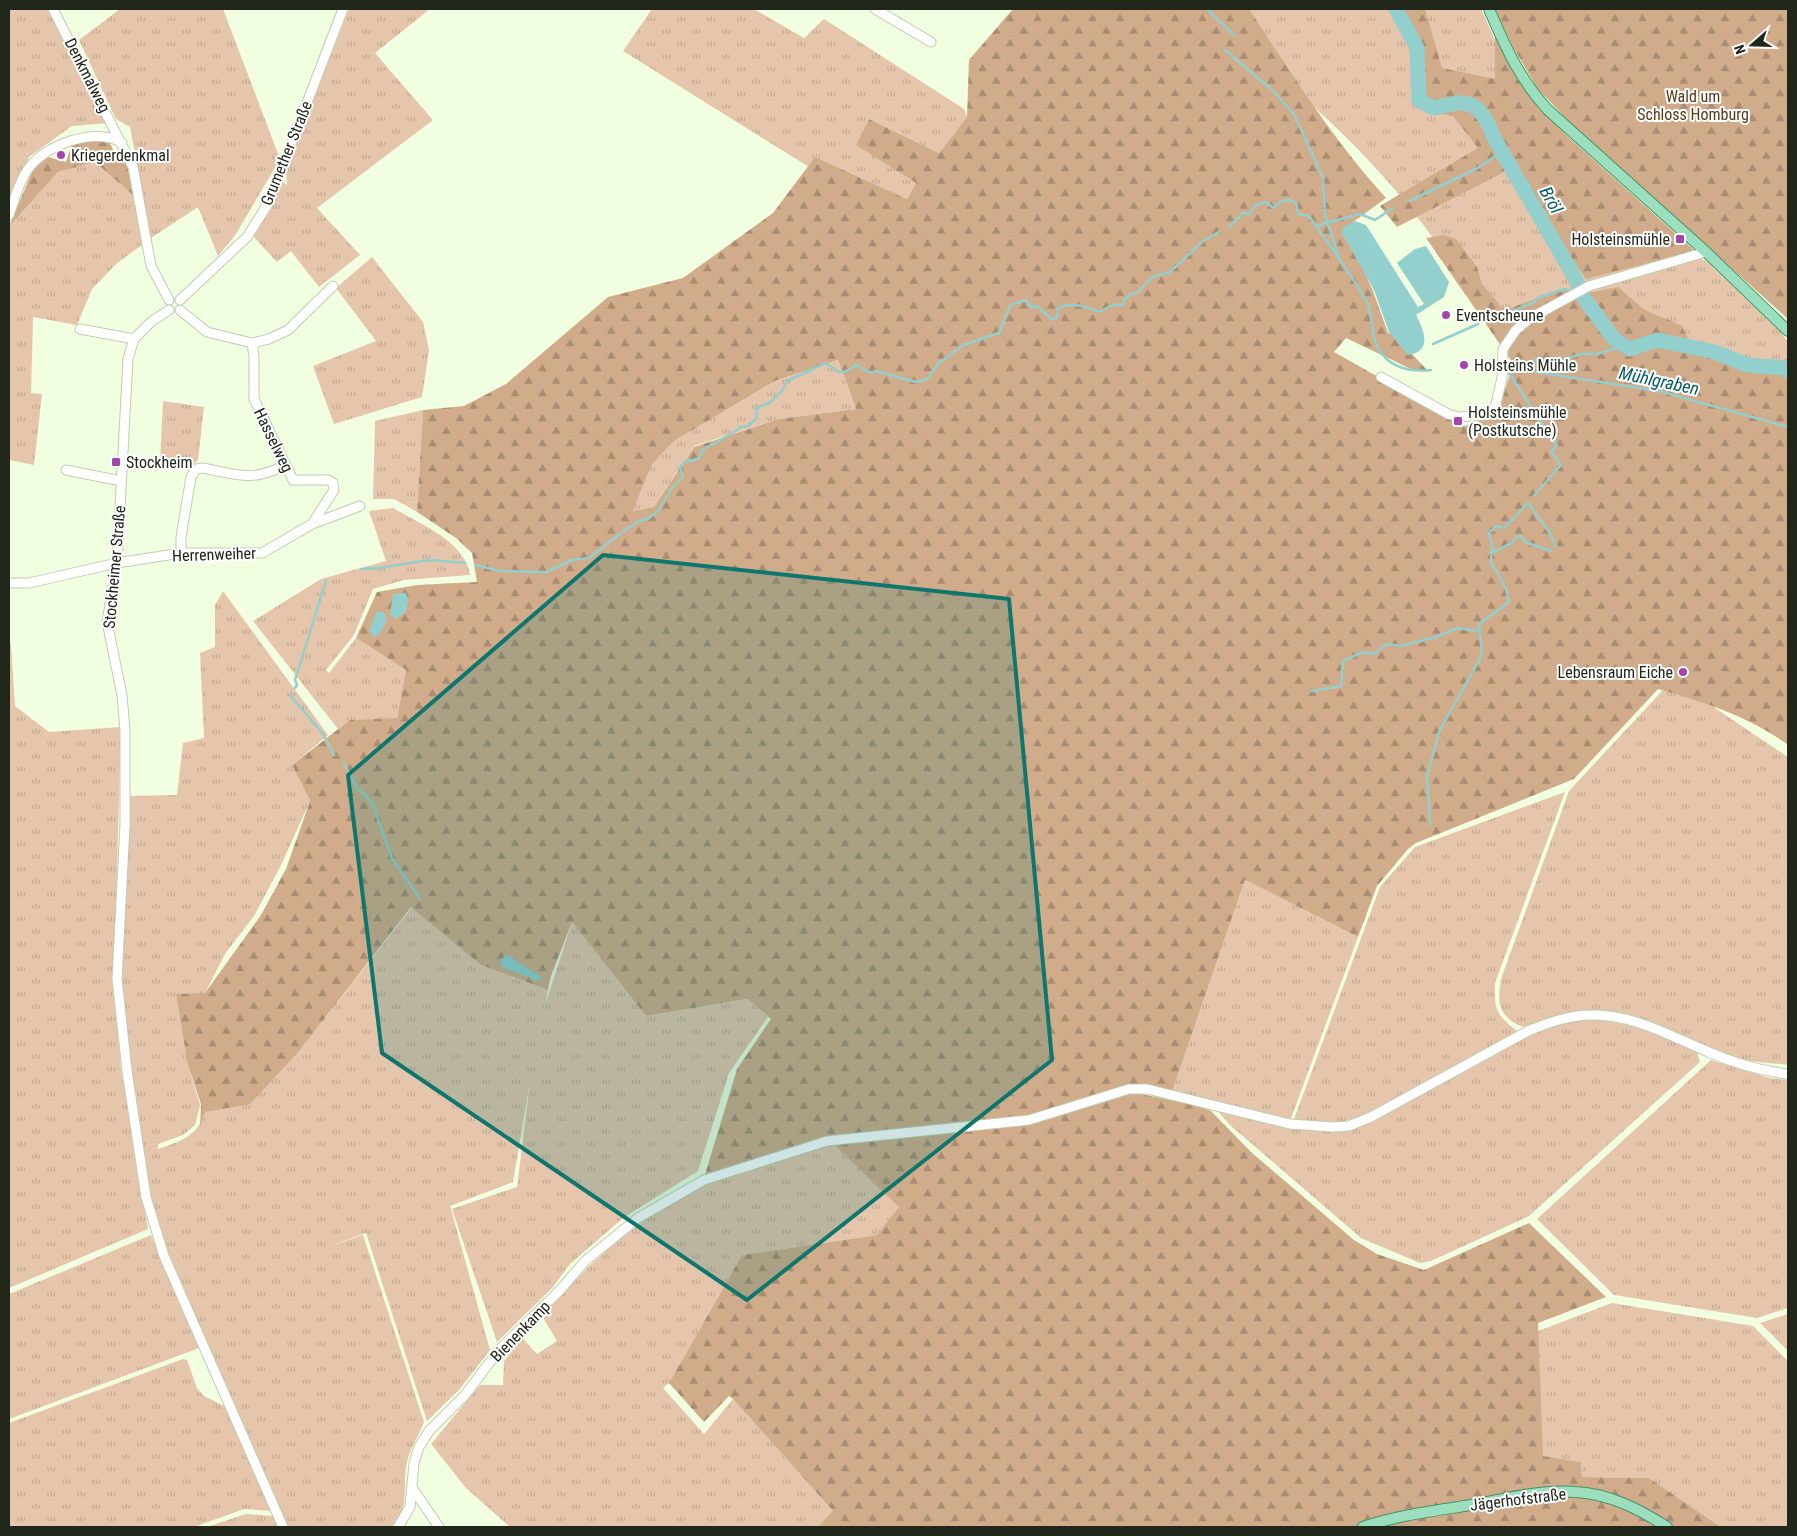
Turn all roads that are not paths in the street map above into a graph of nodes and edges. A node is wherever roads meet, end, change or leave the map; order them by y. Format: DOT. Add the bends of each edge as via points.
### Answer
graph roads {
  1 [pos="53,9"];
  2 [pos="342,9"];
  3 [pos="875,9"];
  4 [pos="1490,9"];
  5 [pos="931,42"];
  6 [pos="123,143"];
  7 [pos="9,215"];
  8 [pos="1706,252"];
  9 [pos="333,286"];
  10 [pos="180,300"];
  11 [pos="169,305"];
  12 [pos="180,310"];
  13 [pos="80,330"];
  14 [pos="1788,331"];
  15 [pos="134,339"];
  16 [pos="252,343"];
  17 [pos="1381,376"];
  18 [pos="286,465"];
  19 [pos="66,470"];
  20 [pos="121,481"];
  21 [pos="360,506"];
  22 [pos="312,524"];
  23 [pos="181,553"];
  24 [pos="117,563"];
  25 [pos="9,583"];
  26 [pos="1788,1074"];
  27 [pos="413,1489"];
  28 [pos="283,1527"];
  29 [pos="398,1527"];
  30 [pos="439,1527"];
  31 [pos="1363,1527"];
  32 [pos="1667,1527"];
  1 -- 6 [label="street, Denkmalweg"];
  2 -- 10 [label="street, Grumether Straße" via="268,204 246,237"];
  3 -- 5 [label="street"];
  4 -- 8 [label="main road" via="1513,64 1530,92"];
  6 -- 7 [label="street" via="114,137 102,136 72,139 36,160 26,171"];
  6 -- 11 [label="street, Denkmalweg" via="133,167 151,266"];
  8 -- 14 [label="main road"];
  8 -- 17 [label="street" via="1590,286 1529,319 1516,330 1503,350 1498,398 1490,412 1458,417 1434,408"];
  9 -- 16 [label="street" via="288,330"];
  10 -- 11 [label="street" via="174,298"];
  10 -- 12 [label="street"];
  11 -- 12 [label="street" via="175,312"];
  11 -- 15 [label="street"];
  12 -- 16 [label="street" via="207,332"];
  13 -- 15 [label="street"];
  15 -- 20 [label="street, Stockheimer Straße" via="128,359"];
  16 -- 18 [label="street, Hasselweg" via="254,399"];
  18 -- 22 [label="street, Hasselweg" via="293,480 328,480 332,483 334,490"];
  18 -- 23 [label="street" via="267,475 244,477 196,469 191,477"];
  19 -- 20 [label="street"];
  20 -- 24 [label="street, Stockheimer Straße"];
  21 -- 22 [label="street, Herrenweiher"];
  22 -- 23 [label="street, Herrenweiher" via="262,553"];
  23 -- 24 [label="street, Herrenweiher"];
  24 -- 25 [label="street, Herrenweiher" via="29,583"];
  24 -- 28 [label="street, Stockheimer Straße" via="107,622 122,695 124,750 125,825 118,979 127,1071 146,1197 164,1256"];
  26 -- 27 [label="street, Bienenkamp" via="1713,1054 1637,1022 1589,1015 1528,1030 1349,1126 1290,1124 1147,1089 1129,1089 1029,1120 827,1141 704,1180 638,1218 585,1261 499,1350 465,1395 429,1431 414,1463"];
  27 -- 29 [label="street, Bienenkamp" via="410,1507"];
  27 -- 30 [label="street"];
  31 -- 32 [label="main road, Jägerhofstraße" via="1408,1515 1530,1494 1575,1492 1613,1499"];
}
